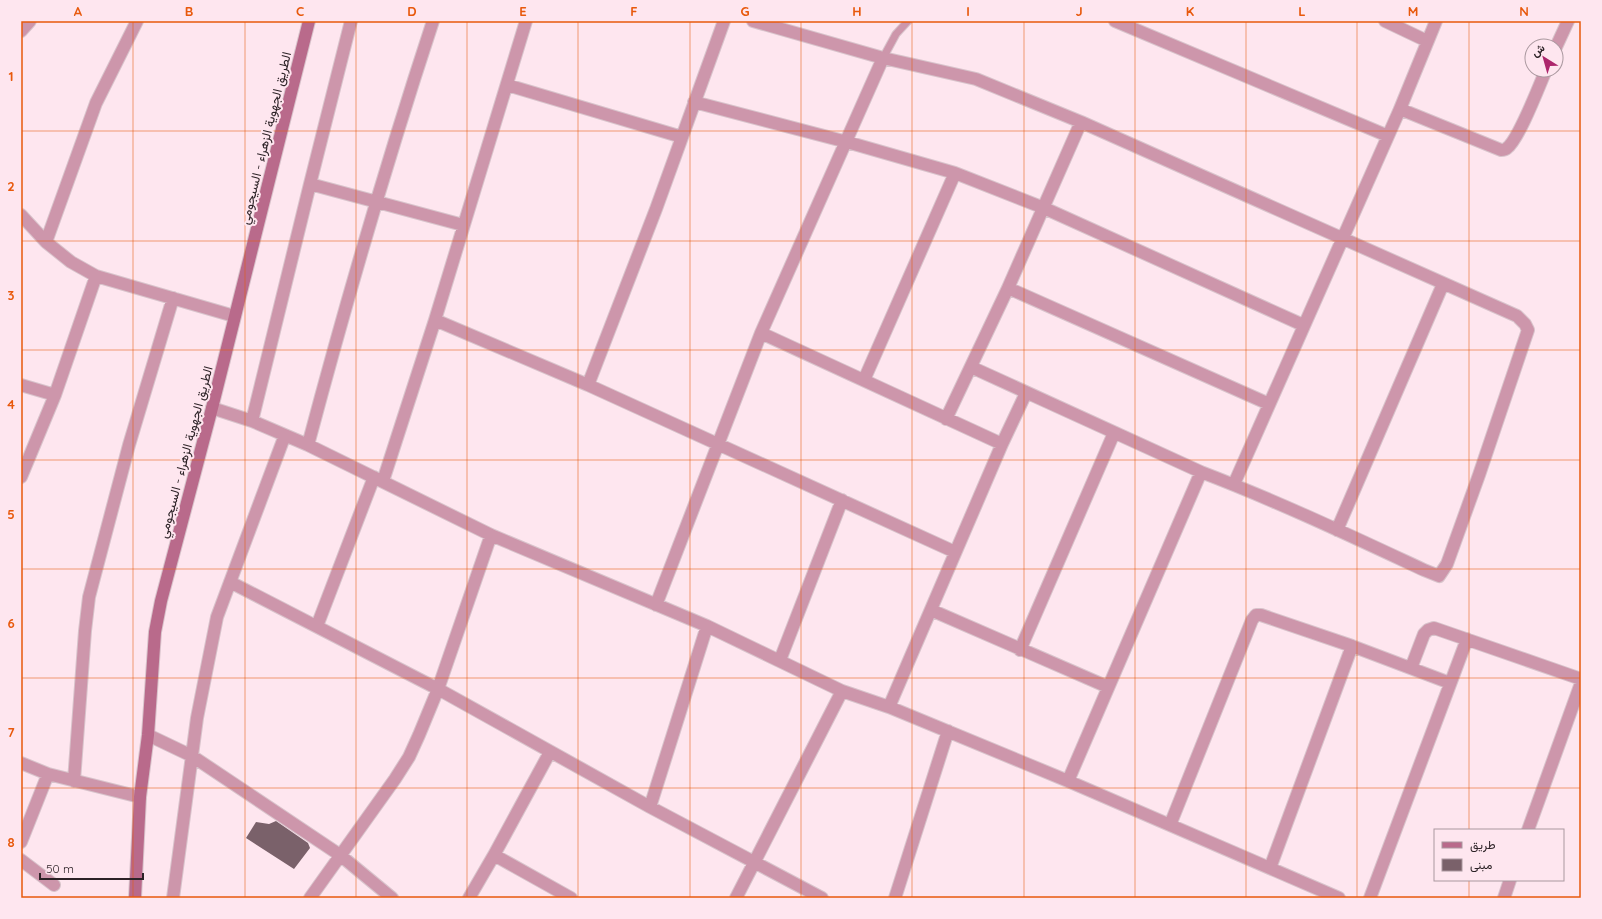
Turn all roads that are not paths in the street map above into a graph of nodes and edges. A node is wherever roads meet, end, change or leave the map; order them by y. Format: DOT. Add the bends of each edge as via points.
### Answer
graph roads {
  1 [pos="30,21"];
  2 [pos="137,21"];
  3 [pos="309,21"];
  4 [pos="351,21"];
  5 [pos="433,21"];
  6 [pos="526,21"];
  7 [pos="724,21"];
  8 [pos="753,21"];
  9 [pos="908,21"];
  10 [pos="1115,21"];
  11 [pos="1385,21"];
  12 [pos="1436,21"];
  13 [pos="1568,21"];
  14 [pos="21,31"];
  15 [pos="1560,38"];
  16 [pos="1427,41"];
  17 [pos="883,58"];
  18 [pos="1542,78"];
  19 [pos="506,85"];
  20 [pos="694,102"];
  21 [pos="1400,109"];
  22 [pos="1081,122"];
  23 [pos="1388,136"];
  24 [pos="682,137"];
  25 [pos="847,142"];
  26 [pos="955,173"];
  27 [pos="310,184"];
  28 [pos="377,202"];
  29 [pos="1044,208"];
  30 [pos="21,215"];
  31 [pos="463,226"];
  32 [pos="1342,239"];
  33 [pos="46,242"];
  34 [pos="96,276"];
  35 [pos="1443,284"];
  36 [pos="1008,288"];
  37 [pos="173,298"];
  38 [pos="234,316"];
  39 [pos="435,320"];
  40 [pos="1303,325"];
  41 [pos="761,333"];
  42 [pos="971,367"];
  43 [pos="864,380"];
  44 [pos="21,385"];
  45 [pos="588,385"];
  46 [pos="1026,392"];
  47 [pos="55,395"];
  48 [pos="1269,404"];
  49 [pos="212,408"];
  50 [pos="946,419"];
  51 [pos="252,421"];
  52 [pos="1114,433"];
  53 [pos="285,435"];
  54 [pos="718,444"];
  55 [pos="1002,444"];
  56 [pos="308,445"];
  57 [pos="1201,472"];
  58 [pos="21,477"];
  59 [pos="378,479"];
  60 [pos="1234,484"];
  61 [pos="842,500"];
  62 [pos="1337,530"];
  63 [pos="491,535"];
  64 [pos="956,552"];
  65 [pos="230,582"];
  66 [pos="656,605"];
  67 [pos="931,610"];
  68 [pos="317,626"];
  69 [pos="707,626"];
  70 [pos="1467,639"];
  71 [pos="1352,646"];
  72 [pos="1020,650"];
  73 [pos="780,660"];
  74 [pos="1411,668"];
  75 [pos="1581,679"];
  76 [pos="1450,683"];
  77 [pos="1581,683"];
  78 [pos="438,688"];
  79 [pos="1108,688"];
  80 [pos="842,691"];
  81 [pos="889,707"];
  82 [pos="948,731"];
  83 [pos="148,735"];
  84 [pos="550,752"];
  85 [pos="192,756"];
  86 [pos="21,763"];
  87 [pos="48,774"];
  88 [pos="74,781"];
  89 [pos="1068,781"];
  90 [pos="140,797"];
  91 [pos="650,807"];
  92 [pos="1170,825"];
  93 [pos="1528,829"];
  94 [pos="21,842"];
  95 [pos="340,855"];
  96 [pos="494,855"];
  97 [pos="21,860"];
  98 [pos="754,862"];
  99 [pos="1270,868"];
  100 [pos="1510,881"];
  101 [pos="54,885"];
  102 [pos="134,898"];
  103 [pos="173,898"];
  104 [pos="310,898"];
  105 [pos="392,898"];
  106 [pos="469,898"];
  107 [pos="571,898"];
  108 [pos="736,898"];
  109 [pos="822,898"];
  110 [pos="895,898"];
  111 [pos="1339,898"];
  112 [pos="1370,898"];
  113 [pos="1504,898"];
  1 -- 14 [label="street"];
  2 -- 33 [label="street" via="96,103"];
  3 -- 38 [label="main road, الطريق الجهوية الزهراء - السيجومي"];
  4 -- 27 [label="street"];
  5 -- 28 [label="street" via="399,124"];
  6 -- 19 [label="street"];
  7 -- 20 [label="street"];
  8 -- 17 [label="street"];
  9 -- 17 [label="lane" via="896,34"];
  10 -- 23 [label="street"];
  11 -- 16 [label="street"];
  12 -- 16 [label="street"];
  13 -- 15 [label="street"];
  16 -- 21 [label="street"];
  17 -- 22 [label="street" via="976,79"];
  17 -- 25 [label="street"];
  18 -- 21 [label="street" via="1518,134 1505,150"];
  19 -- 24 [label="street"];
  19 -- 31 [label="street"];
  20 -- 24 [label="street"];
  20 -- 25 [label="street"];
  21 -- 23 [label="street"];
  22 -- 29 [label="street"];
  22 -- 32 [label="street"];
  23 -- 32 [label="street"];
  24 -- 45 [label="street"];
  25 -- 26 [label="street"];
  25 -- 41 [label="street"];
  26 -- 29 [label="street"];
  26 -- 43 [label="street"];
  27 -- 28 [label="street"];
  27 -- 51 [label="street"];
  28 -- 31 [label="street"];
  28 -- 56 [label="street"];
  29 -- 36 [label="street"];
  29 -- 40 [label="street"];
  30 -- 33 [label="street"];
  31 -- 39 [label="street"];
  32 -- 35 [label="street"];
  32 -- 40 [label="street"];
  33 -- 34 [label="street" via="71,262"];
  34 -- 37 [label="street"];
  34 -- 47 [label="street"];
  35 -- 62 [label="street"];
  35 -- 62 [label="street" via="1517,316 1528,330 1447,564 1441,574 1436,575"];
  36 -- 42 [label="street"];
  36 -- 48 [label="street"];
  37 -- 38 [label="street"];
  37 -- 88 [label="street" via="129,445 89,597 84,631"];
  38 -- 49 [label="main road, الطريق الجهوية الزهراء - السيجومي"];
  39 -- 45 [label="street"];
  39 -- 59 [label="street"];
  40 -- 48 [label="street"];
  41 -- 43 [label="street"];
  41 -- 54 [label="street"];
  42 -- 46 [label="street"];
  42 -- 50 [label="street"];
  43 -- 50 [label="street"];
  44 -- 47 [label="street"];
  45 -- 54 [label="street"];
  46 -- 52 [label="street"];
  46 -- 55 [label="street"];
  47 -- 58 [label="street"];
  48 -- 60 [label="street"];
  49 -- 51 [label="street"];
  49 -- 83 [label="main road, الطريق الجهوية الزهراء - السيجومي" via="161,601 155,632"];
  50 -- 55 [label="street"];
  51 -- 53 [label="street"];
  52 -- 57 [label="street"];
  52 -- 72 [label="street"];
  53 -- 56 [label="street"];
  53 -- 65 [label="street"];
  54 -- 61 [label="street"];
  54 -- 66 [label="street"];
  55 -- 64 [label="street"];
  56 -- 59 [label="street"];
  57 -- 60 [label="street"];
  57 -- 79 [label="street"];
  59 -- 63 [label="street"];
  59 -- 68 [label="street"];
  60 -- 62 [label="street"];
  61 -- 64 [label="street"];
  61 -- 73 [label="street"];
  63 -- 66 [label="street"];
  63 -- 78 [label="street"];
  64 -- 67 [label="street"];
  65 -- 68 [label="street"];
  65 -- 85 [label="street" via="210,647"];
  66 -- 69 [label="street"];
  67 -- 72 [label="street"];
  67 -- 81 [label="street"];
  68 -- 78 [label="street"];
  69 -- 73 [label="street"];
  69 -- 91 [label="street"];
  70 -- 74 [label="street" via="1441,629 1428,630 1424,634"];
  70 -- 75 [label="street"];
  70 -- 76 [label="street"];
  71 -- 74 [label="street"];
  71 -- 92 [label="street" via="1261,615 1253,618"];
  71 -- 99 [label="street"];
  72 -- 79 [label="street"];
  73 -- 80 [label="street"];
  74 -- 76 [label="street"];
  76 -- 112 [label="street"];
  77 -- 93 [label="street"];
  78 -- 84 [label="street"];
  78 -- 95 [label="street" via="409,757"];
  79 -- 89 [label="street"];
  80 -- 81 [label="street"];
  80 -- 98 [label="street"];
  81 -- 82 [label="street"];
  82 -- 89 [label="street"];
  82 -- 110 [label="street"];
  83 -- 85 [label="street"];
  83 -- 90 [label="main road, الطريق الجهوية الزهراء - السيجومي"];
  84 -- 91 [label="street"];
  84 -- 96 [label="street"];
  85 -- 95 [label="street"];
  85 -- 103 [label="street"];
  86 -- 87 [label="street"];
  87 -- 88 [label="street"];
  87 -- 94 [label="street"];
  88 -- 90 [label="street"];
  89 -- 92 [label="street"];
  90 -- 102 [label="main road, الطريق الجهوية الزهراء - السيجومي"];
  91 -- 98 [label="street"];
  92 -- 99 [label="street"];
  95 -- 104 [label="street"];
  95 -- 105 [label="street"];
  96 -- 106 [label="street"];
  96 -- 107 [label="street"];
  97 -- 101 [label="street"];
  98 -- 108 [label="street"];
  98 -- 109 [label="street"];
  99 -- 111 [label="street"];
  100 -- 113 [label="street"];
}
